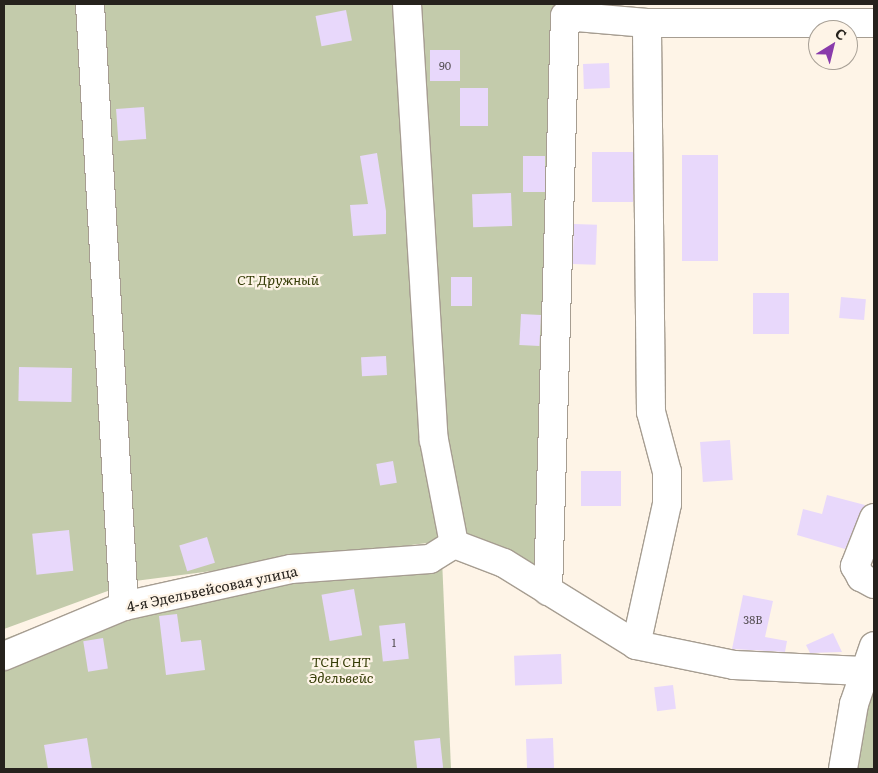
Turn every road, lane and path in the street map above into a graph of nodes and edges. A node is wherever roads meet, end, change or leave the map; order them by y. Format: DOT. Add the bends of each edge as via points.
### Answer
graph roads {
  1 [pos="90,4"];
  2 [pos="407,4"];
  3 [pos="647,23"];
  4 [pos="874,23"];
  5 [pos="874,518"];
  6 [pos="454,544"];
  7 [pos="874,584"];
  8 [pos="548,591"];
  9 [pos="124,606"];
  10 [pos="636,645"];
  11 [pos="874,646"];
  12 [pos="4,656"];
  13 [pos="863,671"];
  14 [pos="864,707"];
  15 [pos="843,769"];
  1 -- 9 [label="street"];
  2 -- 6 [label="street" via="434,440"];
  3 -- 4 [label="street"];
  3 -- 8 [label="street" via="565,16"];
  3 -- 10 [label="street" via="651,412 667,472 666,504"];
  5 -- 7 [label="street" via="855,566 861,576"];
  6 -- 8 [label="street" via="504,563"];
  6 -- 9 [label="street, 4-я Эдельвейсовая улица" via="430,559 291,569"];
  8 -- 10 [label="street"];
  9 -- 12 [label="street, 4-я Эдельвейсовая улица"];
  10 -- 13 [label="street" via="734,665"];
  11 -- 13 [label="street"];
  13 -- 14 [label="street"];
  14 -- 15 [label="street"];
}
